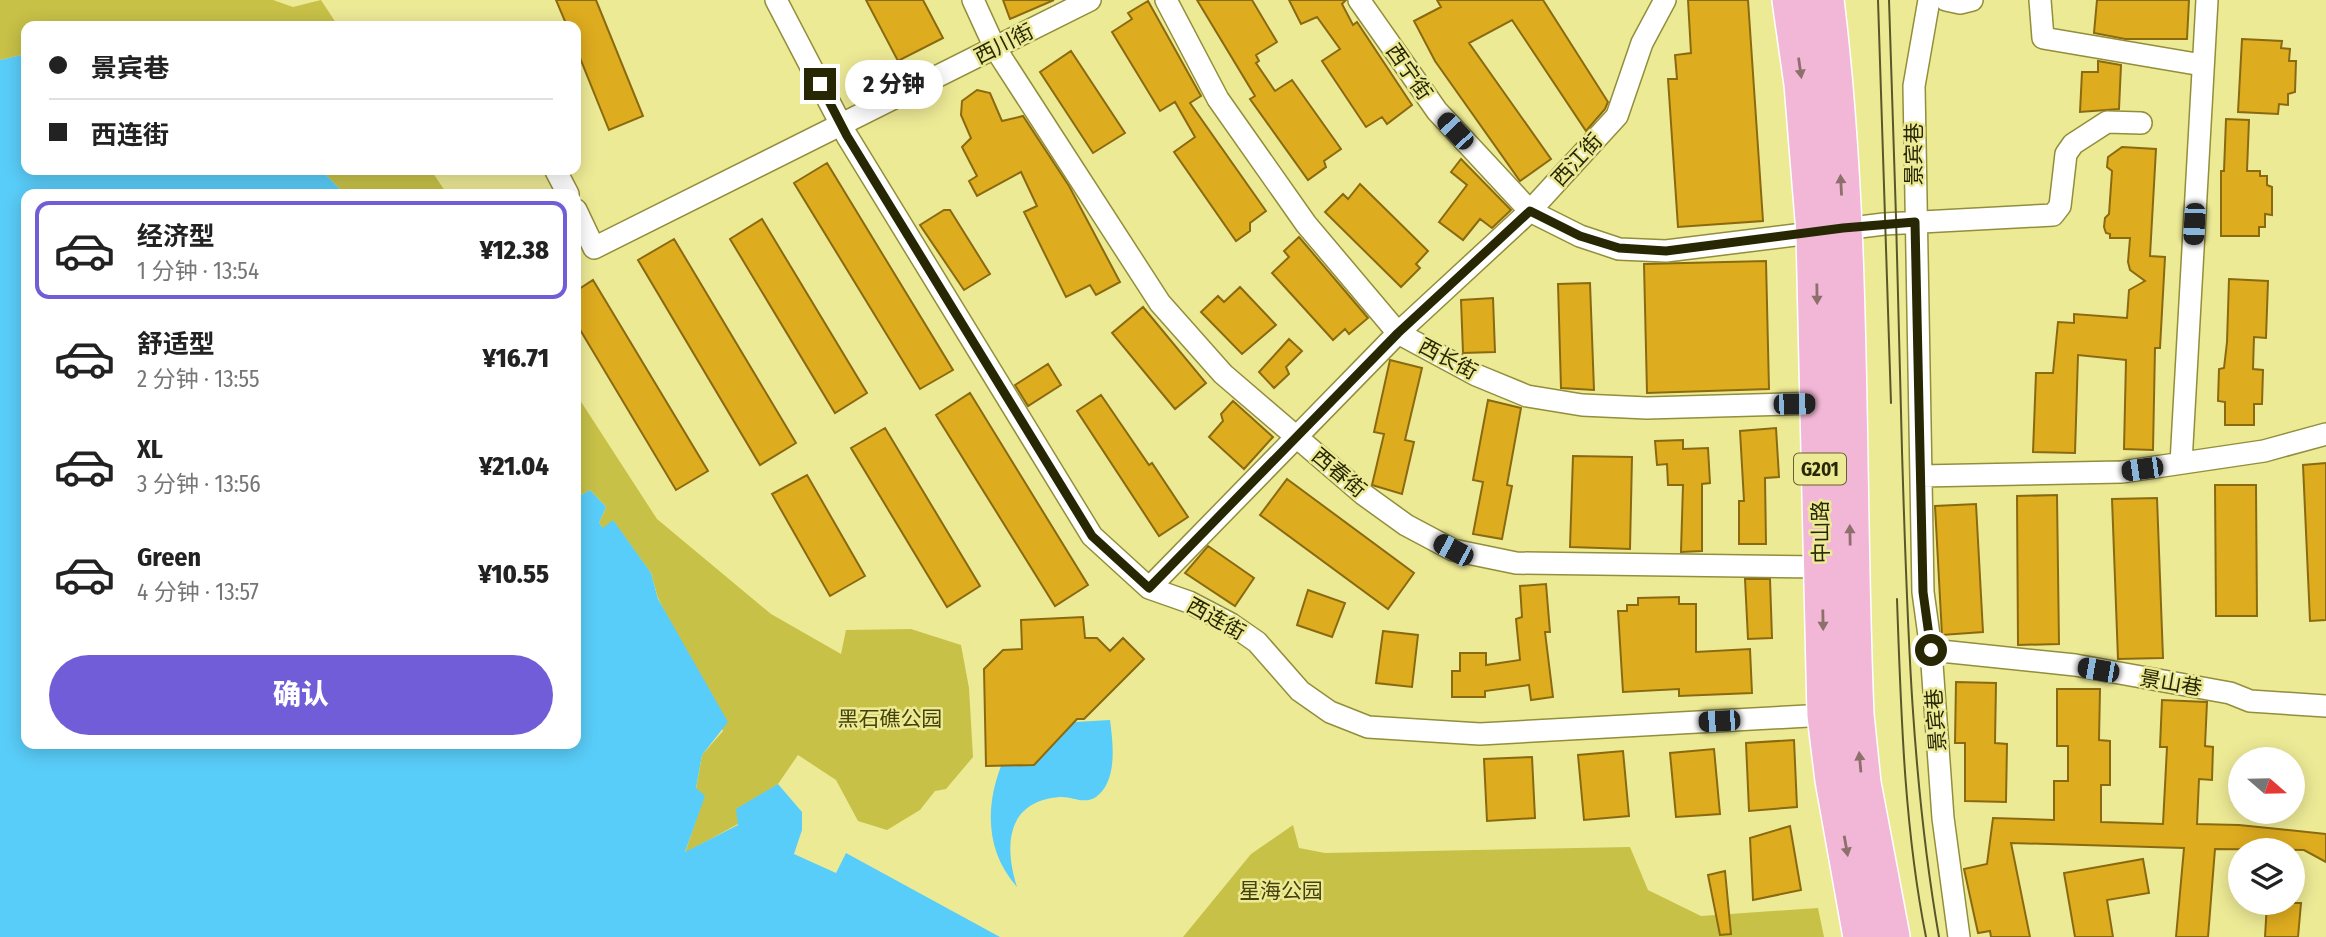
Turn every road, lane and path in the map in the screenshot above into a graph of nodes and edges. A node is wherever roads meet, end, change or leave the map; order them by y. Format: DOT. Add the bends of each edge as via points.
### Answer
graph roads {
  1 [pos="776,0"];
  2 [pos="973,0"];
  3 [pos="1090,0"];
  4 [pos="1166,0"];
  5 [pos="1359,0"];
  6 [pos="1665,0"];
  7 [pos="1791,0"];
  8 [pos="1825,0"];
  9 [pos="1929,0"];
  10 [pos="1946,0"];
  11 [pos="1972,0"];
  12 [pos="2040,0"];
  13 [pos="2207,0"];
  14 [pos="995,48"];
  15 [pos="2202,65"];
  16 [pos="2141,123"];
  17 [pos="842,126"];
  18 [pos="1530,211"];
  19 [pos="581,220"];
  20 [pos="1915,222"];
  21 [pos="1829,230"];
  22 [pos="1398,333"];
  23 [pos="1819,403"];
  24 [pos="2326,434"];
  25 [pos="1297,438"];
  26 [pos="2181,463"];
  27 [pos="1921,476"];
  28 [pos="1822,567"];
  29 [pos="1149,588"];
  30 [pos="1931,650"];
  31 [pos="2326,706"];
  32 [pos="1826,715"];
  33 [pos="1885,934"];
  34 [pos="1959,937"];
  1 -- 17 [label="street, 西连街"];
  2 -- 14 [label="street, 西春街"];
  3 -- 14 [label="street, 西川街"];
  4 -- 22 [label="street, 西长街" via="1218,99 1306,224"];
  5 -- 18 [label="street, 西宁街" via="1437,111"];
  6 -- 18 [label="street, 西江街" via="1642,43 1617,116"];
  7 -- 21 [label="highway, 中山路 / G201, one-way"];
  21 -- 8 [label="highway, 中山路 / G201, one-way" via="1835,77"];
  9 -- 20 [label="street, 景宾巷" via="1914,86"];
  10 -- 11 [label="street"];
  12 -- 15 [label="street" via="2043,38"];
  13 -- 15 [label="street"];
  14 -- 17 [label="street, 西川街"];
  14 -- 25 [label="street, 西春街" via="1160,303 1223,374"];
  15 -- 26 [label="street"];
  16 -- 20 [label="street, 西宁街" via="2107,122 2073,144 2066,154 2060,206 2053,215"];
  17 -- 19 [label="street, 西川街" via="594,247"];
  17 -- 29 [label="street, 西连街" via="1092,536"];
  18 -- 21 [label="street, 西宁街" via="1580,236 1619,248 1666,251"];
  18 -- 22 [label="street, 西江街"];
  20 -- 21 [label="street, 西宁街"];
  20 -- 27 [label="street, 景宾巷"];
  21 -- 23 [label="highway, 中山路 / G201, one-way"];
  33 -- 21 [label="highway, 中山路 / G201, one-way" via="1855,715"];
  22 -- 23 [label="street, 西长街" via="1476,375 1527,396 1647,408"];
  22 -- 25 [label="street, 西江街"];
  23 -- 28 [label="highway, 中山路 / G201"];
  24 -- 26 [label="street" via="2264,452"];
  25 -- 28 [label="street, 西春街" via="1363,495 1453,550 1516,563"];
  25 -- 29 [label="street, 西江街"];
  26 -- 27 [label="street" via="2122,472"];
  27 -- 30 [label="street, 景宾巷" via="1923,592"];
  28 -- 32 [label="highway, 中山路 / G201, one-way"];
  29 -- 32 [label="street, 西连街" via="1231,624 1257,642 1300,691 1330,712 1368,727 1480,734"];
  30 -- 31 [label="street, 景山巷" via="2075,666 2230,693 2250,701"];
  30 -- 34 [label="street, 景宾巷" via="1943,818"];
  32 -- 33 [label="highway, 中山路 / G201, one-way" via="1834,780"];
}
